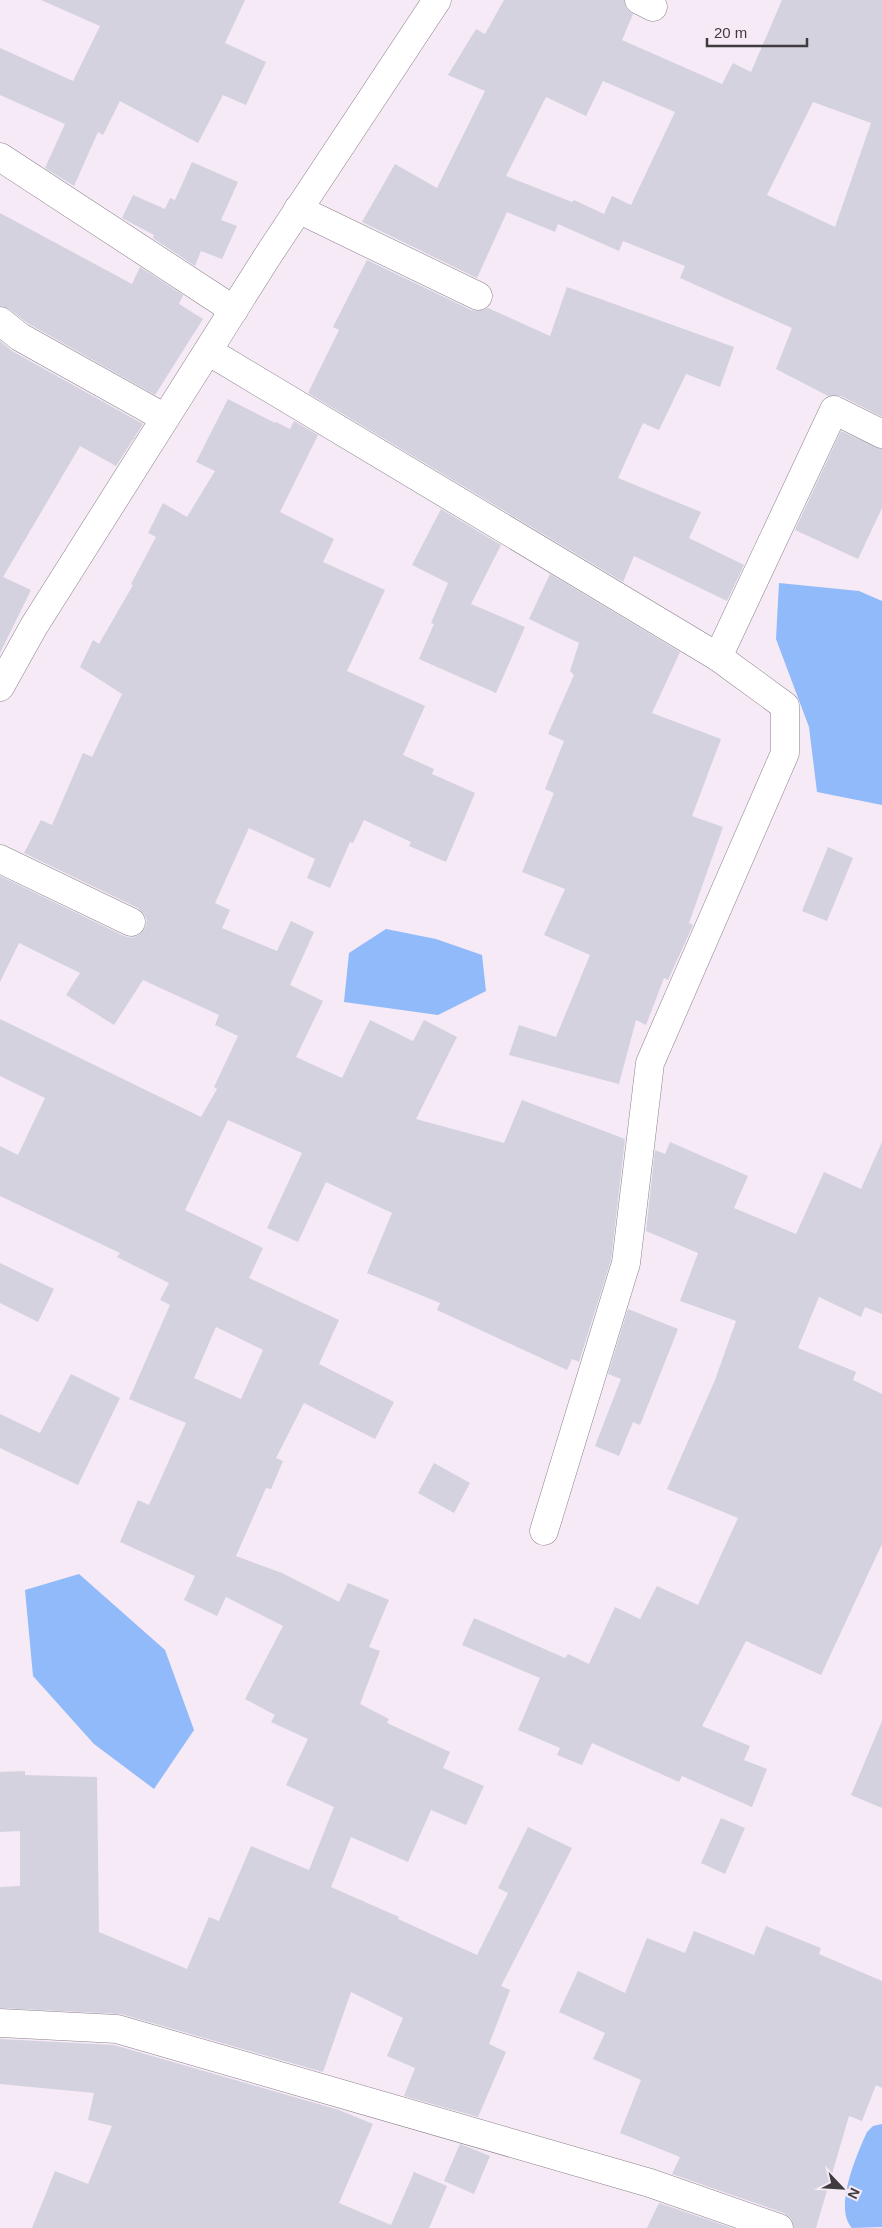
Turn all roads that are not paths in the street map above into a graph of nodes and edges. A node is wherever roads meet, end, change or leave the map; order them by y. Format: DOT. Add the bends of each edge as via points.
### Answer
graph roads {
  1 [pos="437,0"];
  2 [pos="0,157"];
  3 [pos="298,209"];
  4 [pos="478,296"];
  5 [pos="234,310"];
  6 [pos="0,321"];
  7 [pos="208,351"];
  8 [pos="165,418"];
  9 [pos="882,434"];
  10 [pos="718,657"];
  11 [pos="0,687"];
  12 [pos="0,859"];
  13 [pos="131,922"];
  14 [pos="544,1531"];
  15 [pos="0,2023"];
  16 [pos="779,2228"];
  1 -- 3 [label="street"];
  2 -- 5 [label="street"];
  3 -- 4 [label="street"];
  3 -- 5 [label="street"];
  5 -- 7 [label="street"];
  6 -- 8 [label="street" via="20,337"];
  7 -- 8 [label="street"];
  7 -- 10 [label="street"];
  8 -- 11 [label="street" via="34,626"];
  9 -- 10 [label="street" via="834,410"];
  10 -- 14 [label="street" via="785,706 785,753 650,1063 626,1263"];
  12 -- 13 [label="street"];
  15 -- 16 [label="street" via="116,2029 650,2183"];
}
